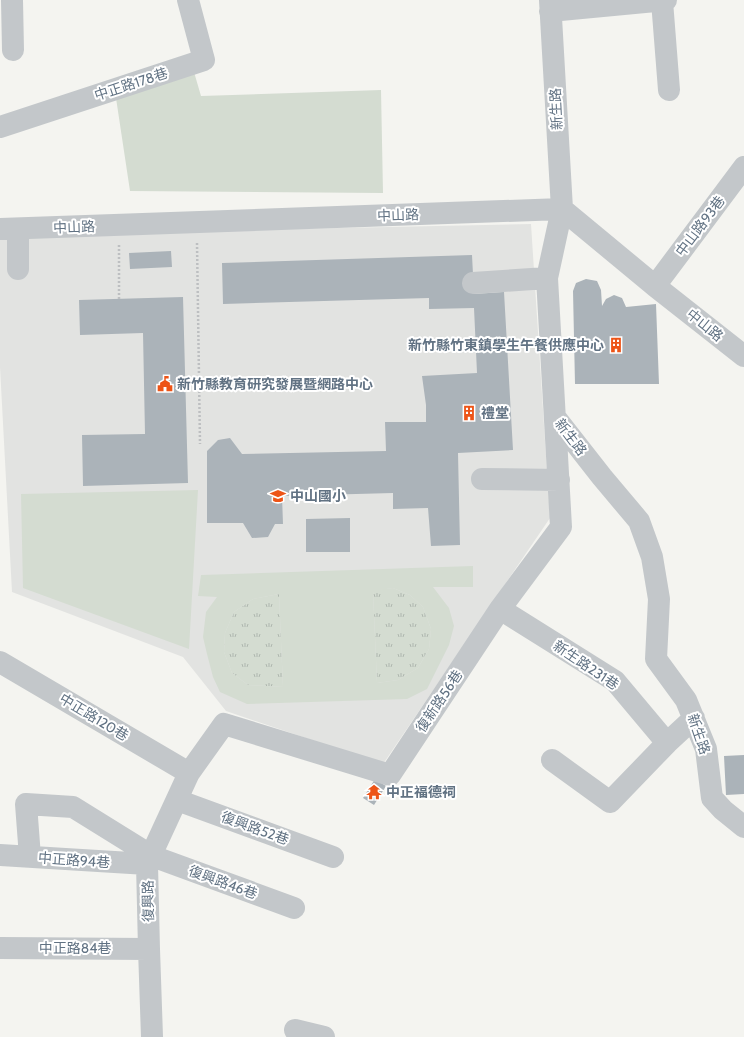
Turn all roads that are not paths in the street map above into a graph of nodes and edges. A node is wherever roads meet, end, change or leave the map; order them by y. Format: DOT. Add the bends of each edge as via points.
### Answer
graph roads {
  1 [pos="12,0"];
  2 [pos="188,0"];
  3 [pos="664,0"];
  4 [pos="550,5"];
  5 [pos="12,50"];
  6 [pos="669,90"];
  7 [pos="0,127"];
  8 [pos="744,167"];
  9 [pos="562,208"];
  10 [pos="9,229"];
  11 [pos="18,269"];
  12 [pos="547,278"];
  13 [pos="473,283"];
  14 [pos="655,286"];
  15 [pos="744,356"];
  16 [pos="554,417"];
  17 [pos="482,479"];
  18 [pos="559,480"];
  19 [pos="500,609"];
  20 [pos="0,662"];
  21 [pos="694,718"];
  22 [pos="667,742"];
  23 [pos="552,760"];
  24 [pos="189,773"];
  25 [pos="177,800"];
  26 [pos="744,827"];
  27 [pos="0,855"];
  28 [pos="30,857"];
  29 [pos="333,857"];
  30 [pos="150,860"];
  31 [pos="294,908"];
  32 [pos="0,948"];
  33 [pos="149,948"];
  34 [pos="295,1030"];
  35 [pos="152,1037"];
  36 [pos="324,1037"];
  1 -- 5 [label="street"];
  2 -- 7 [label="street, 中正路178巷" via="204,60"];
  3 -- 4 [label="street"];
  3 -- 6 [label="street"];
  4 -- 9 [label="street, 新生路"];
  8 -- 14 [label="street, 中山路93巷"];
  9 -- 10 [label="street, 中山路"];
  9 -- 12 [label="street, 新生路"];
  9 -- 14 [label="street, 中山路"];
  10 -- 11 [label="street"];
  12 -- 13 [label="street"];
  12 -- 16 [label="street, 新生路"];
  14 -- 15 [label="street, 中山路"];
  16 -- 18 [label="street, 復新路56巷"];
  16 -- 21 [label="street, 新生路" via="639,521 652,557 659,599 656,659 686,700"];
  17 -- 18 [label="street"];
  18 -- 19 [label="street, 復新路56巷" via="561,527"];
  19 -- 22 [label="street, 新生路231巷" via="615,681"];
  19 -- 24 [label="street, 復新路56巷" via="390,775 224,724"];
  20 -- 24 [label="street, 中正路120巷"];
  21 -- 22 [label="street"];
  21 -- 26 [label="street, 新生路" via="706,749 712,798 722,810"];
  22 -- 23 [label="street" via="610,802"];
  24 -- 25 [label="street, 復興路"];
  25 -- 29 [label="street, 復興路52巷"];
  25 -- 30 [label="street, 復興路"];
  27 -- 28 [label="street, 中正路94巷"];
  28 -- 30 [label="street, 中正路94巷"];
  28 -- 30 [label="street" via="26,804 72,807"];
  30 -- 31 [label="street, 復興路46巷"];
  30 -- 33 [label="street, 復興路"];
  32 -- 33 [label="street, 中正路84巷"];
  33 -- 35 [label="street, 復興路"];
  34 -- 36 [label="street"];
}
